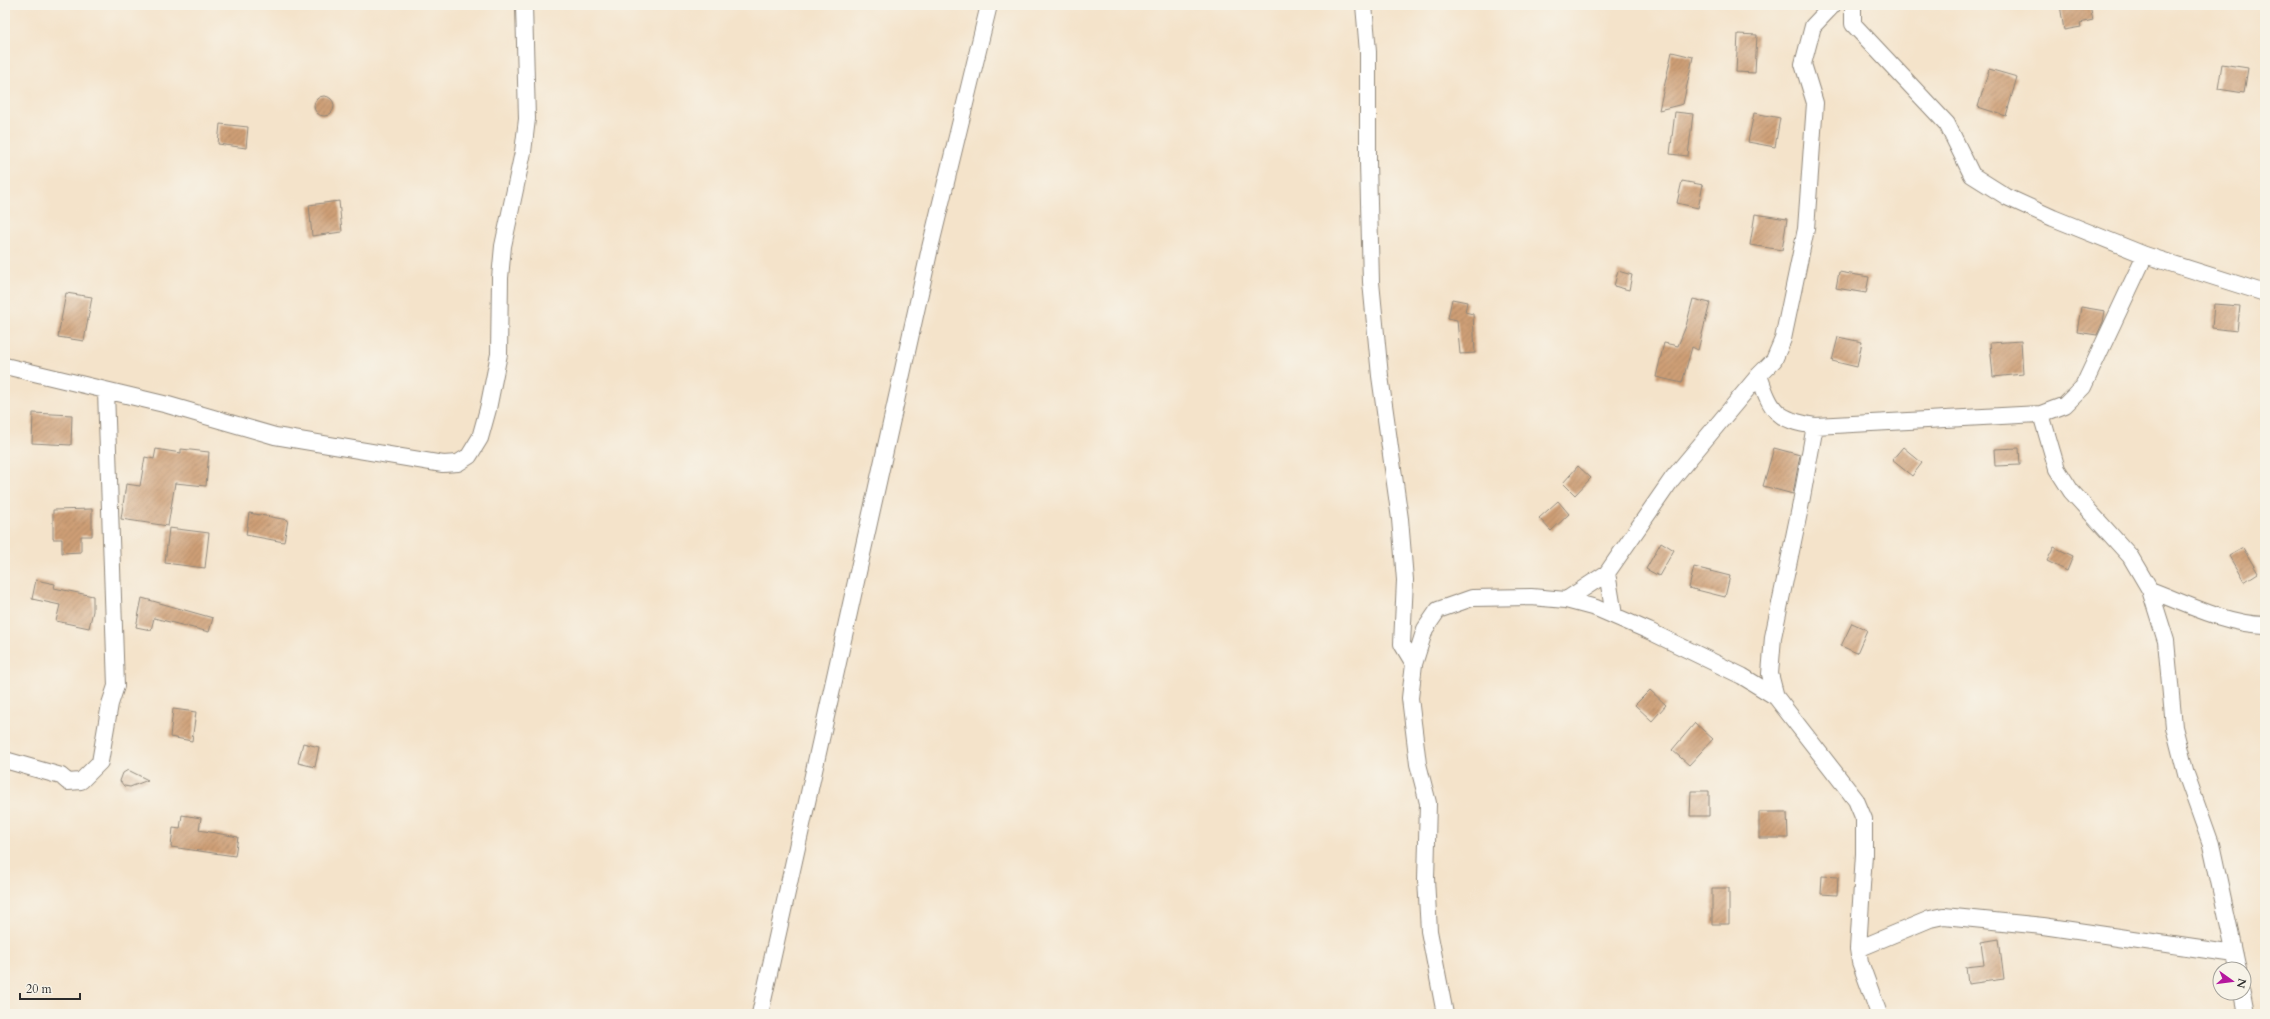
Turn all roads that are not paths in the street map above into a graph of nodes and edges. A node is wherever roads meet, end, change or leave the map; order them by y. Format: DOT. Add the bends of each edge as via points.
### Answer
graph roads {
  1 [pos="524,5"];
  2 [pos="989,5"];
  3 [pos="1364,5"];
  4 [pos="1832,5"];
  5 [pos="1853,5"];
  6 [pos="2144,255"];
  7 [pos="2265,293"];
  8 [pos="5,366"];
  9 [pos="1759,375"];
  10 [pos="106,391"];
  11 [pos="2041,414"];
  12 [pos="1814,426"];
  13 [pos="1607,574"];
  14 [pos="2150,590"];
  15 [pos="1566,600"];
  16 [pos="1614,615"];
  17 [pos="2265,625"];
  18 [pos="1414,664"];
  19 [pos="1776,697"];
  20 [pos="5,760"];
  21 [pos="1858,949"];
  22 [pos="2237,961"];
  23 [pos="2244,1001"];
  24 [pos="760,1014"];
  25 [pos="1445,1014"];
  26 [pos="1879,1014"];
  27 [pos="2246,1014"];
  1 -- 10 [label="street" via="527,119 523,152 503,246 499,354 480,438 469,456 458,463 443,464 332,447 275,436 168,405"];
  2 -- 24 [label="street" via="930,248"];
  3 -- 18 [label="street" via="1368,52 1371,282 1380,376 1400,519 1405,580 1402,644"];
  4 -- 9 [label="street" via="1813,26 1803,64 1815,103 1806,229 1783,339 1774,360"];
  5 -- 6 [label="street" via="1853,24 1947,124 1972,175 2007,197"];
  6 -- 7 [label="street"];
  6 -- 11 [label="street" via="2083,387 2065,405"];
  8 -- 10 [label="street"];
  9 -- 12 [label="street" via="1766,396 1779,416 1791,422"];
  9 -- 13 [label="street" via="1672,479"];
  10 -- 20 [label="street" via="116,686 110,704 100,762 81,781 68,782 61,776"];
  11 -- 12 [label="street"];
  11 -- 14 [label="street" via="2049,444 2071,491 2130,556"];
  12 -- 19 [label="street" via="1773,637 1770,674"];
  13 -- 15 [label="street"];
  13 -- 16 [label="street"];
  14 -- 17 [label="street" via="2220,616 2249,624"];
  14 -- 22 [label="street" via="2166,641 2174,727 2186,774 2211,844"];
  15 -- 16 [label="street"];
  15 -- 18 [label="street" via="1531,597 1472,598 1438,610 1426,629"];
  16 -- 19 [label="street" via="1742,676"];
  18 -- 25 [label="street" via="1410,698 1418,764 1428,803 1426,878 1429,931"];
  19 -- 21 [label="street" via="1856,800 1864,819"];
  21 -- 22 [label="street" via="1930,919 1944,916 2043,926"];
  21 -- 26 [label="street" via="1860,962"];
  23 -- 27 [label="street"];
}
